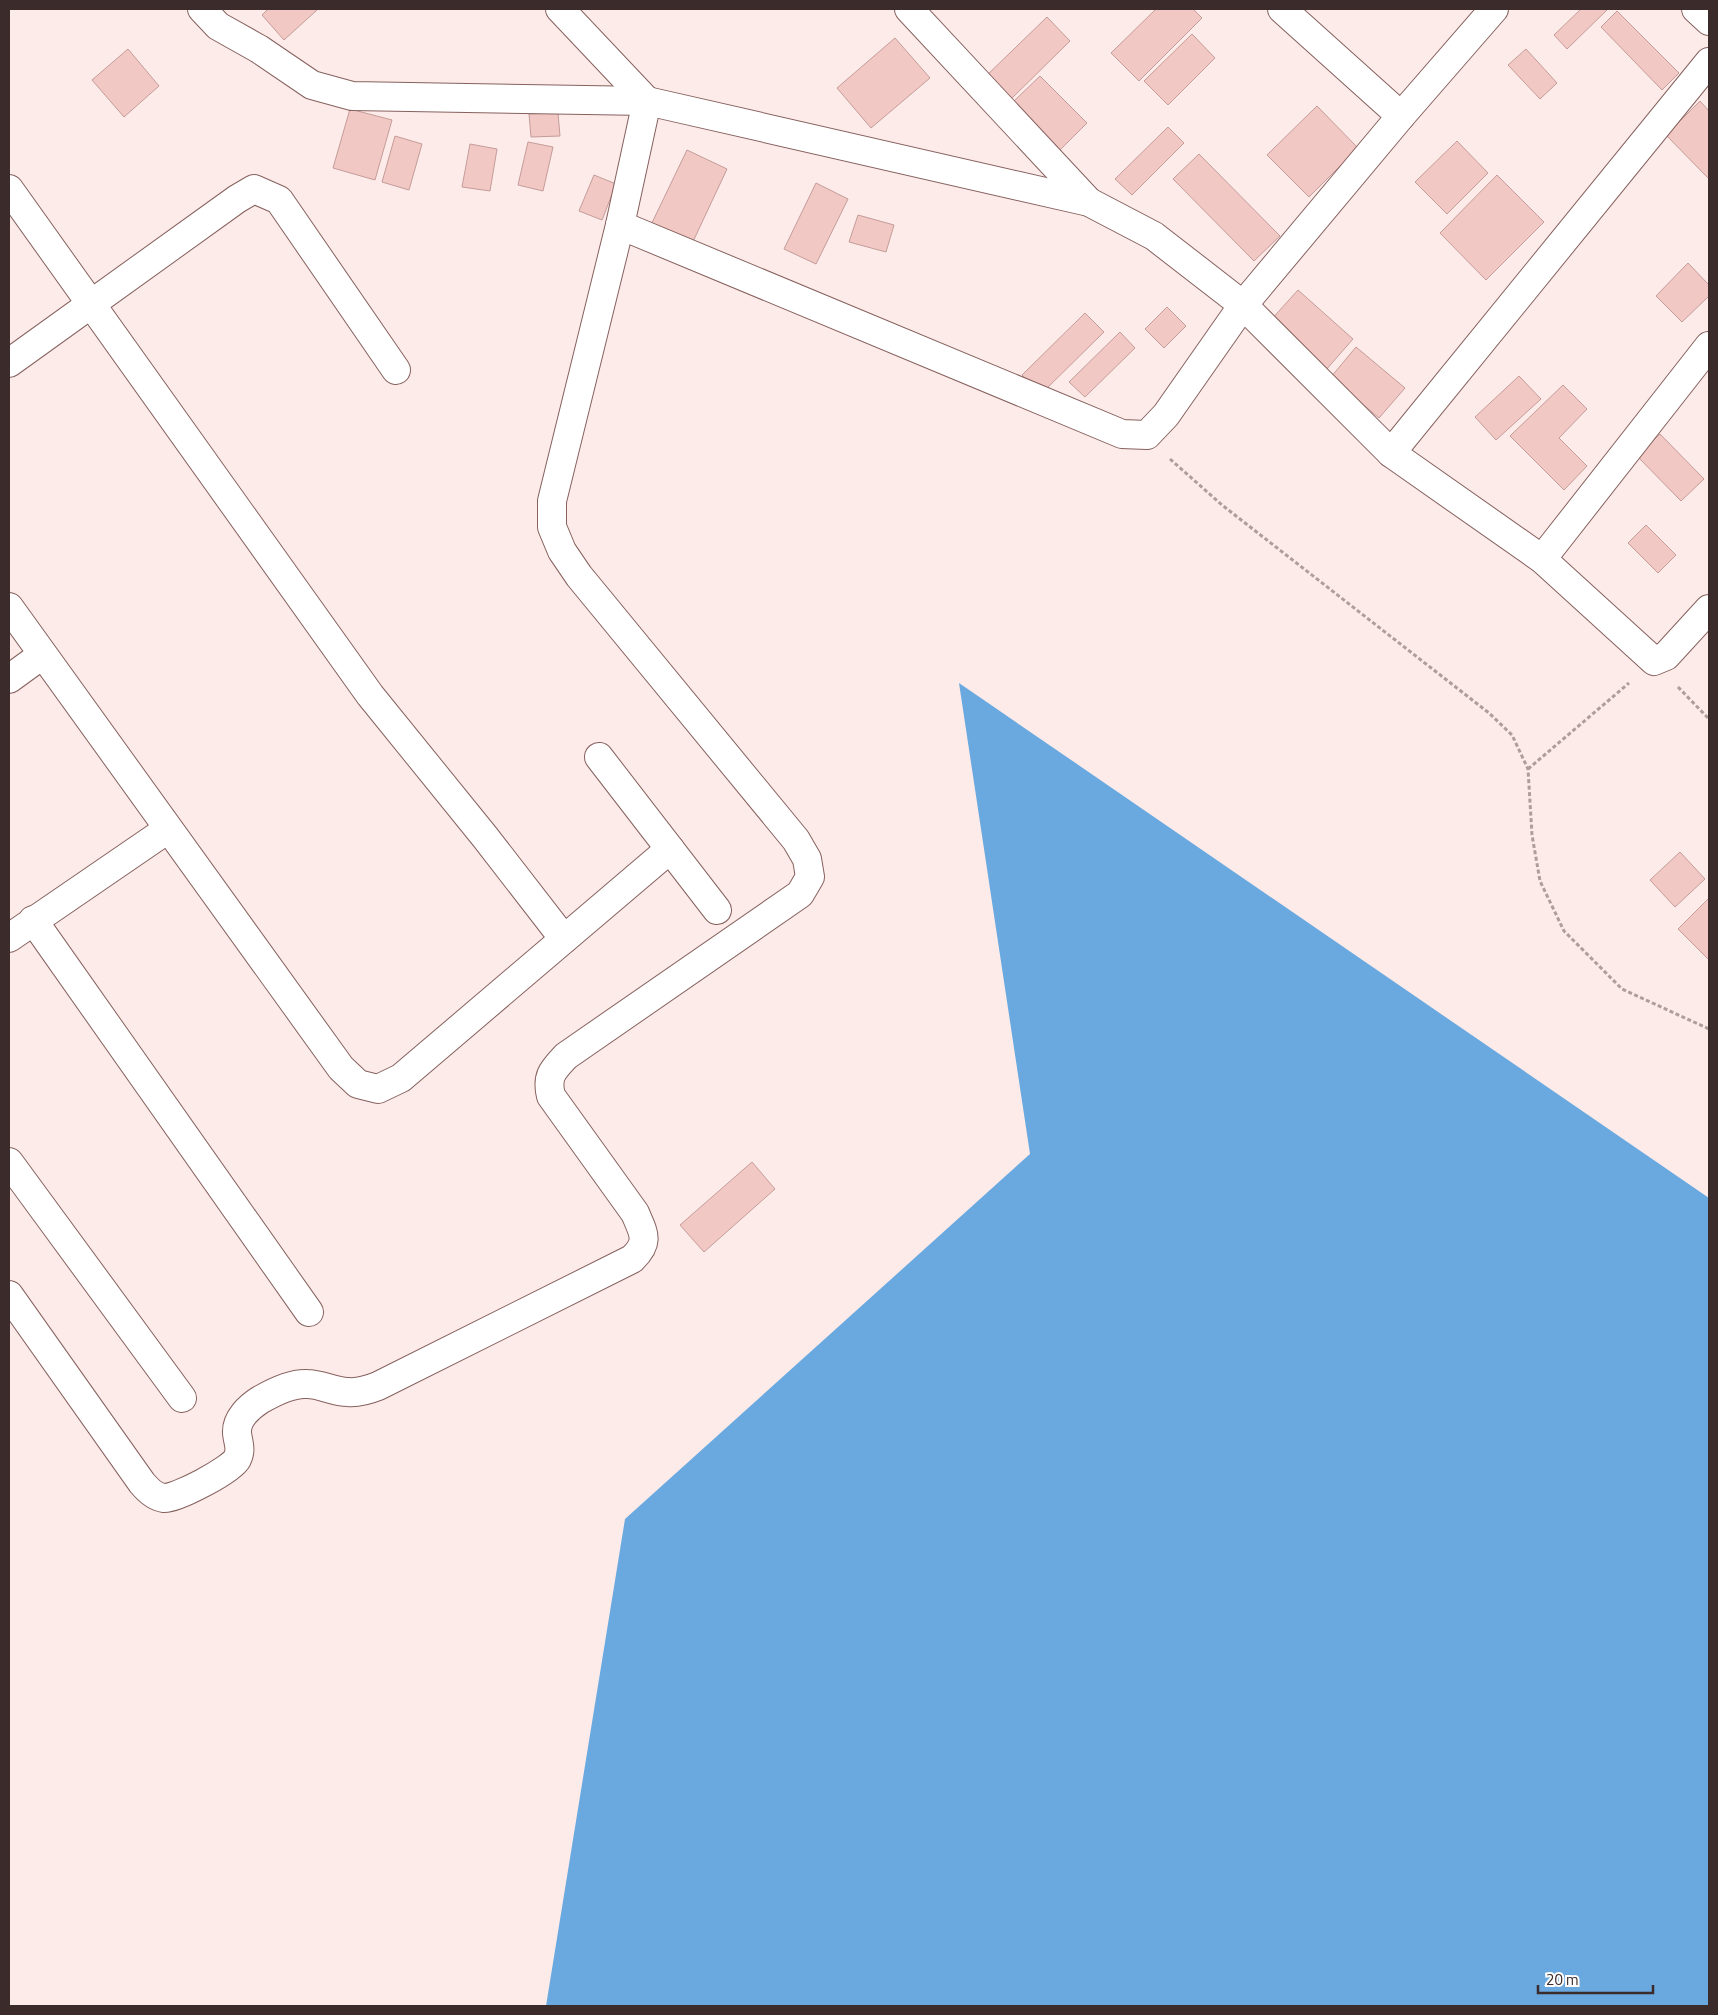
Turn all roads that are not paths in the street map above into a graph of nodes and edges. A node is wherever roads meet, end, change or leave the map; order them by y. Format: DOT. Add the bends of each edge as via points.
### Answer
graph roads {
  1 [pos="202,9"];
  2 [pos="560,9"];
  3 [pos="909,9"];
  4 [pos="1282,9"];
  5 [pos="1494,9"];
  6 [pos="1696,9"];
  7 [pos="1709,21"];
  8 [pos="1709,62"];
  9 [pos="647,101"];
  10 [pos="1401,116"];
  11 [pos="9,189"];
  12 [pos="1089,202"];
  13 [pos="620,225"];
  14 [pos="92,303"];
  15 [pos="1243,305"];
  16 [pos="1709,346"];
  17 [pos="9,363"];
  18 [pos="396,370"];
  19 [pos="1391,453"];
  20 [pos="1542,559"];
  21 [pos="9,607"];
  22 [pos="1709,609"];
  23 [pos="42,654"];
  24 [pos="9,679"];
  25 [pos="599,757"];
  26 [pos="168,829"];
  27 [pos="670,849"];
  28 [pos="716,910"];
  29 [pos="33,920"];
  30 [pos="9,938"];
  31 [pos="564,939"];
  32 [pos="9,1162"];
  33 [pos="9,1295"];
  34 [pos="309,1312"];
  35 [pos="182,1398"];
  1 -- 9 [label="street" via="218,26 312,85 352,96"];
  2 -- 9 [label="street"];
  3 -- 12 [label="street"];
  4 -- 10 [label="street"];
  5 -- 10 [label="street"];
  6 -- 7 [label="street"];
  8 -- 19 [label="street"];
  9 -- 12 [label="street"];
  9 -- 13 [label="street"];
  10 -- 15 [label="street"];
  11 -- 14 [label="street"];
  12 -- 15 [label="street" via="1154,236"];
  13 -- 15 [label="street" via="1122,434 1147,435 1166,414"];
  13 -- 33 [label="street" via="552,501 552,527 562,551 579,576 796,840 806,859 810,877 800,894 566,1056 552,1071 548,1084 551,1096 635,1213 644,1234 642,1250 632,1259 378,1386 362,1392 346,1392 305,1383 260,1400 240,1420 237,1432 240,1448 228,1469 164,1498 142,1483"];
  14 -- 17 [label="street"];
  14 -- 18 [label="street" via="254,189 279,200"];
  14 -- 31 [label="street" via="370,695"];
  15 -- 19 [label="street"];
  16 -- 20 [label="street"];
  19 -- 20 [label="street"];
  20 -- 22 [label="street" via="1654,662 1666,656"];
  21 -- 23 [label="street"];
  23 -- 24 [label="street"];
  23 -- 26 [label="street"];
  25 -- 27 [label="street"];
  26 -- 29 [label="street"];
  26 -- 31 [label="street" via="342,1068 358,1084 365,1086 378,1089 401,1078"];
  27 -- 28 [label="street"];
  27 -- 31 [label="street"];
  29 -- 30 [label="street"];
  29 -- 34 [label="street"];
  32 -- 35 [label="street"];
}
